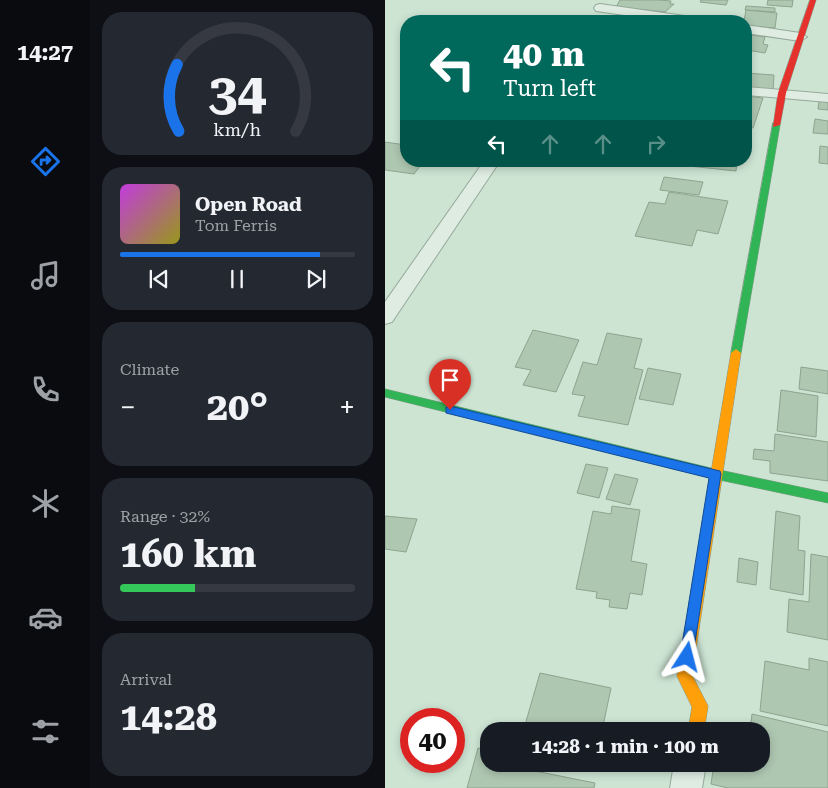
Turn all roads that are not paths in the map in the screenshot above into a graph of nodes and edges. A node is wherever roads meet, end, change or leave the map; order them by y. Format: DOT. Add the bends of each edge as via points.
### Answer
graph roads {
  1 [pos="813,0"];
  2 [pos="603,4"];
  3 [pos="595,15"];
  4 [pos="661,15"];
  5 [pos="752,30"];
  6 [pos="800,37"];
  7 [pos="752,91"];
  8 [pos="782,93"];
  9 [pos="828,98"];
  10 [pos="487,167"];
  11 [pos="385,317"];
  12 [pos="385,393"];
  13 [pos="715,474"];
  14 [pos="828,498"];
  15 [pos="697,722"];
  16 [pos="690,772"];
  17 [pos="687,788"];
  1 -- 6 [label="street"];
  2 -- 3 [label="street"];
  2 -- 4 [label="street"];
  5 -- 6 [label="street"];
  6 -- 8 [label="street"];
  7 -- 8 [label="street"];
  8 -- 9 [label="street"];
  8 -- 13 [label="street"];
  10 -- 11 [label="street"];
  12 -- 13 [label="street"];
  13 -- 14 [label="street"];
  13 -- 15 [label="street" via="684,676 700,706"];
  16 -- 17 [label="street"];
}
